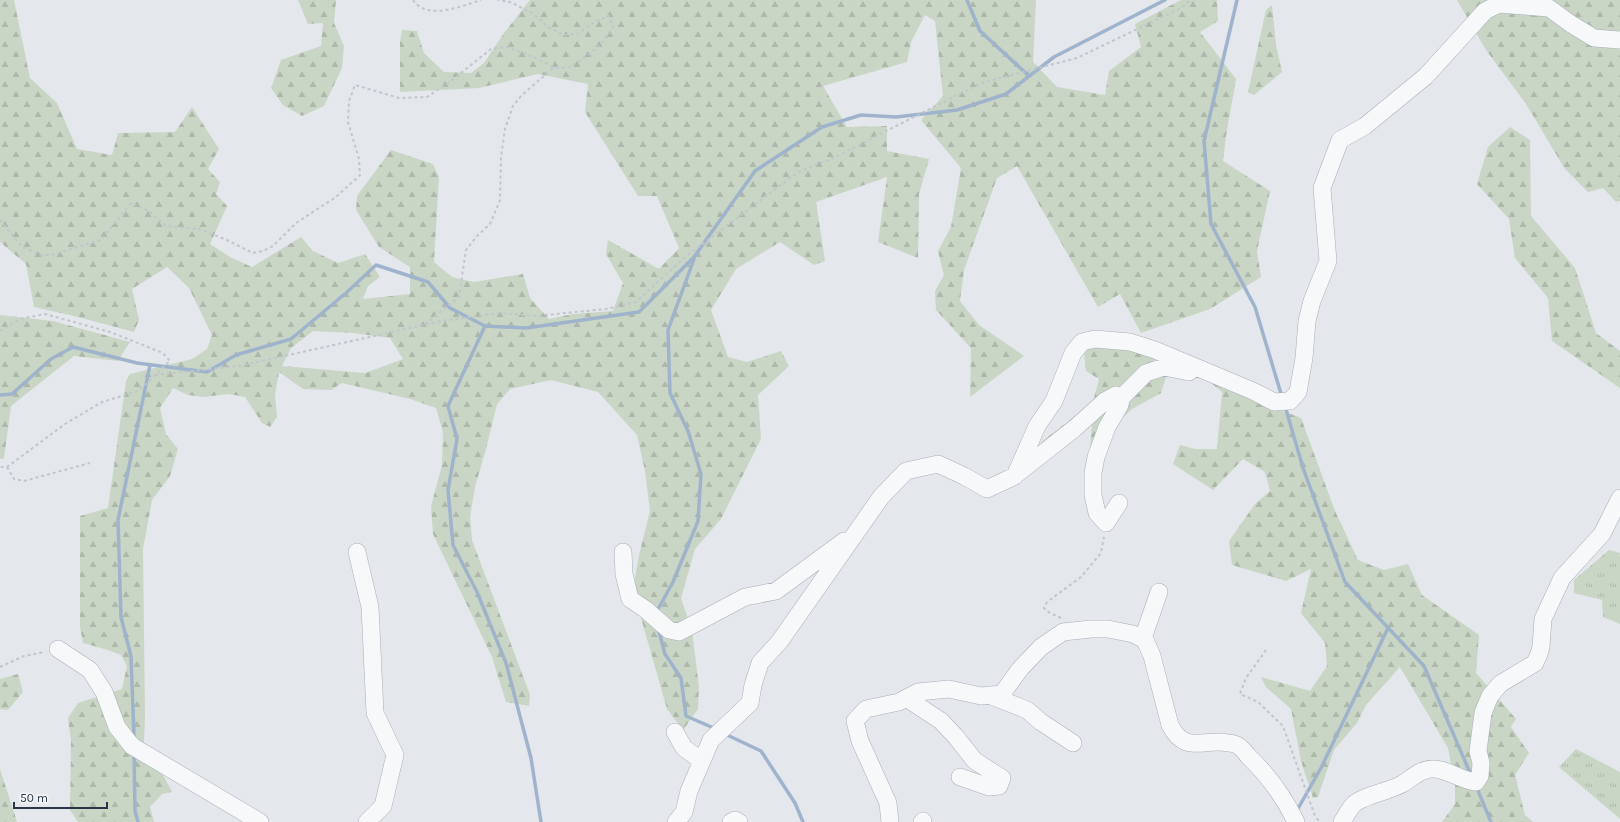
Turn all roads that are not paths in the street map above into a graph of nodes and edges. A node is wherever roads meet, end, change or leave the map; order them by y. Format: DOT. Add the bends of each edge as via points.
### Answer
graph roads {
  1 [pos="1503,2"];
  2 [pos="1620,40"];
  3 [pos="1203,370"];
  4 [pos="1121,398"];
  5 [pos="1015,476"];
  6 [pos="1620,498"];
  7 [pos="1119,503"];
  8 [pos="857,531"];
  9 [pos="357,552"];
  10 [pos="623,552"];
  11 [pos="1159,592"];
  12 [pos="1143,638"];
  13 [pos="58,649"];
  14 [pos="989,695"];
  15 [pos="906,698"];
  16 [pos="675,732"];
  17 [pos="1073,743"];
  18 [pos="702,761"];
  19 [pos="960,777"];
  20 [pos="260,822"];
  21 [pos="367,822"];
  22 [pos="676,822"];
  23 [pos="731,822"];
  24 [pos="739,822"];
  25 [pos="890,822"];
  26 [pos="1296,822"];
  27 [pos="1342,822"];
  1 -- 2 [label="street" via="1549,8 1594,38"];
  1 -- 3 [label="street" via="1485,11 1426,76 1365,126 1340,140 1322,188 1328,261 1307,321 1298,392 1290,401 1274,402"];
  3 -- 4 [label="street" via="1193,373 1164,367 1152,371"];
  3 -- 5 [label="street" via="1130,342 1095,339 1082,342 1074,353 1054,401 1037,426"];
  4 -- 5 [label="street" via="1116,395 1105,401"];
  4 -- 7 [label="street" via="1098,449 1093,474 1093,495 1097,513 1106,523"];
  5 -- 8 [label="street" via="987,489 938,464 906,471 881,497"];
  6 -- 27 [label="street" via="1602,534 1562,578 1543,619 1541,647 1535,663 1500,684 1490,696 1483,713 1478,751 1481,763 1480,776 1476,782 1432,769 1417,774 1388,791 1354,804"];
  8 -- 10 [label="street" via="776,591 745,597 679,632 669,630 630,599 624,574"];
  8 -- 18 [label="street" via="780,641 760,663 750,703 711,740"];
  9 -- 21 [label="street" via="370,607 375,713 395,755 383,806"];
  11 -- 12 [label="street"];
  12 -- 14 [label="street" via="1108,630 1063,632 1041,647 1020,669 1002,694"];
  12 -- 26 [label="street" via="1152,656 1170,725 1175,735 1184,742 1224,742 1237,745 1276,788"];
  13 -- 20 [label="street" via="90,670 104,692 117,727 132,746"];
  14 -- 15 [label="street" via="949,690 918,692"];
  14 -- 17 [label="street" via="1026,710"];
  15 -- 19 [label="street" via="941,721 975,761 1002,778 999,786 989,787"];
  15 -- 25 [label="street" via="899,702 866,709 855,721 860,742 888,803"];
  16 -- 18 [label="street" via="684,748"];
  18 -- 22 [label="street" via="689,791 684,812"];
  23 -- 24 [label="street"];
}
